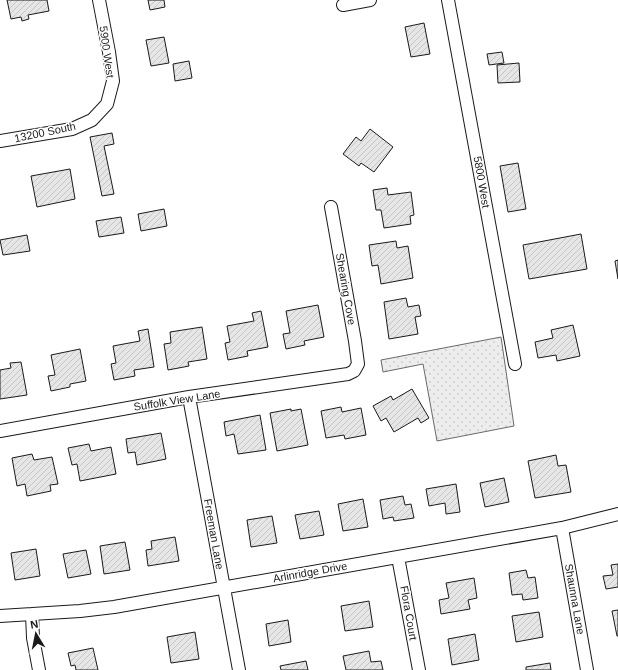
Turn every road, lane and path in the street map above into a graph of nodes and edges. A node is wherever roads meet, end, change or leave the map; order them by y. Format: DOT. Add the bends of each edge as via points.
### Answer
graph roads {
  1 [pos="99,0"];
  2 [pos="370,0"];
  3 [pos="448,0"];
  4 [pos="343,5"];
  5 [pos="107,104"];
  6 [pos="0,142"];
  7 [pos="331,207"];
  8 [pos="515,364"];
  9 [pos="354,370"];
  10 [pos="189,397"];
  11 [pos="0,431"];
  12 [pos="618,514"];
  13 [pos="562,528"];
  14 [pos="398,557"];
  15 [pos="224,588"];
  16 [pos="32,614"];
  17 [pos="0,616"];
  18 [pos="39,670"];
  19 [pos="239,670"];
  20 [pos="419,670"];
  21 [pos="587,670"];
  1 -- 5 [label="street, 5900 West" via="113,81"];
  2 -- 4 [label="street"];
  3 -- 8 [label="street, 5800 West"];
  5 -- 6 [label="street, 13200 South" via="92,120 72,129"];
  7 -- 9 [label="street, Shearing Cove" via="355,341 358,364"];
  9 -- 10 [label="street, Suffolk View Lane" via="348,374"];
  10 -- 11 [label="street, Suffolk View Lane"];
  10 -- 15 [label="street, Freeman Lane"];
  12 -- 13 [label="street, Arlinridge Drive"];
  13 -- 14 [label="street, Arlinridge Drive"];
  13 -- 21 [label="street, Shaunna Lane"];
  14 -- 15 [label="street, Arlinridge Drive"];
  14 -- 20 [label="street, Flora Court"];
  15 -- 16 [label="street, Arlinridge Drive" via="96,610"];
  15 -- 19 [label="street, Freeman Lane"];
  16 -- 17 [label="street, Arlinridge Drive"];
  16 -- 18 [label="street"];
}
